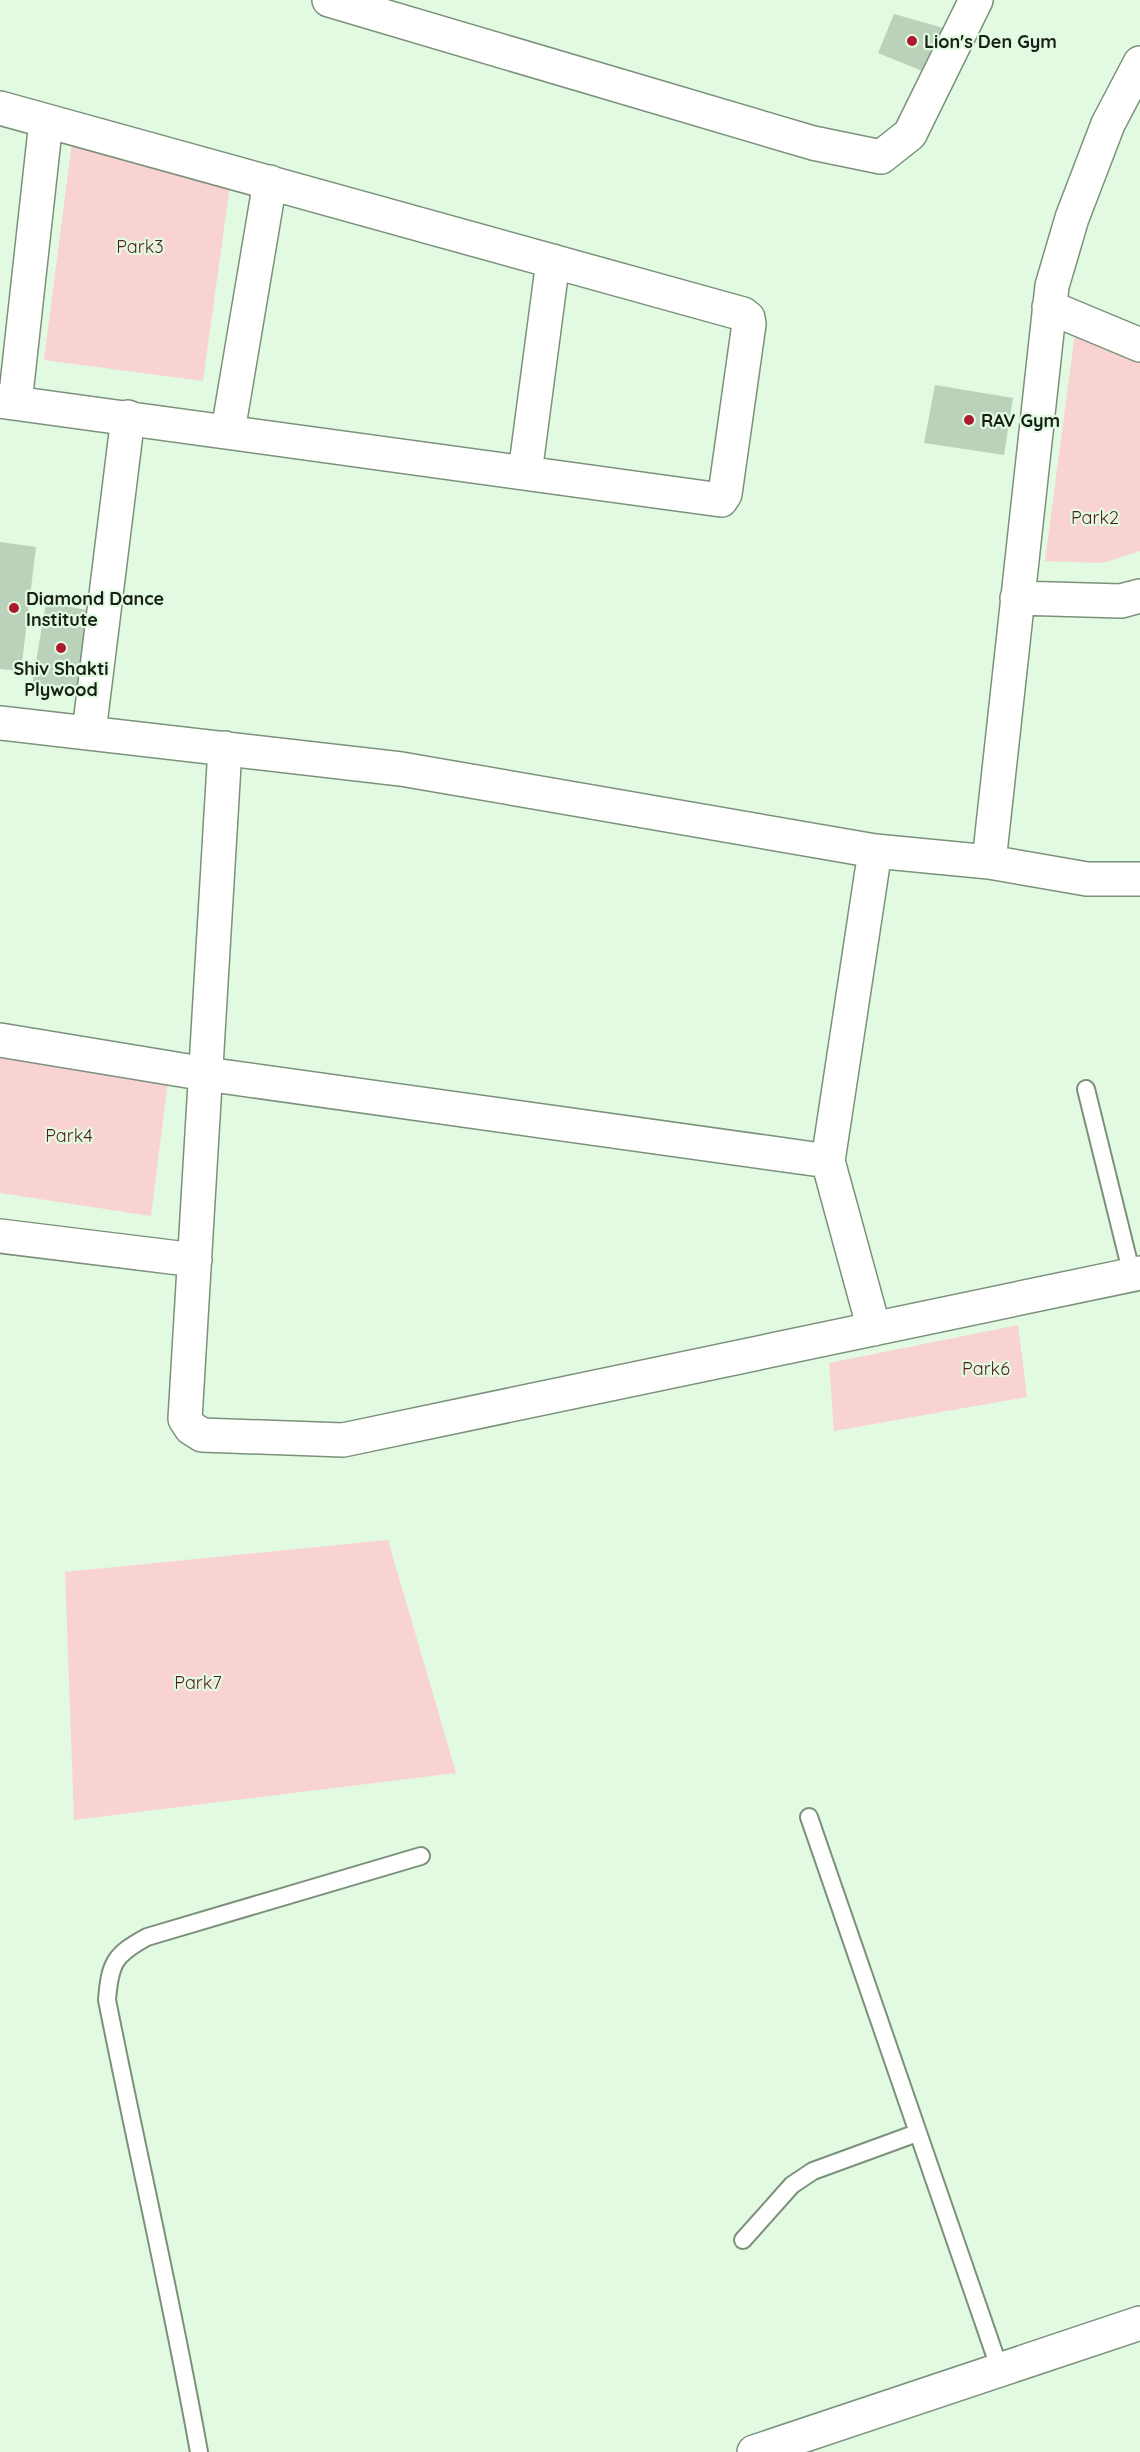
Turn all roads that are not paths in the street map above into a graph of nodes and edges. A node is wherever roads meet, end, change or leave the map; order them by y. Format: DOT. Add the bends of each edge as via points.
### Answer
graph roads {
  1 [pos="329,0"];
  2 [pos="976,0"];
  3 [pos="1140,63"];
  4 [pos="0,108"];
  5 [pos="46,121"];
  6 [pos="270,182"];
  7 [pos="553,261"];
  8 [pos="1049,307"];
  9 [pos="1140,345"];
  10 [pos="8,402"];
  11 [pos="128,417"];
  12 [pos="228,431"];
  13 [pos="525,473"];
  14 [pos="1140,596"];
  15 [pos="1017,597"];
  16 [pos="0,723"];
  17 [pos="89,732"];
  18 [pos="225,748"];
  19 [pos="875,851"];
  20 [pos="988,862"];
  21 [pos="1140,879"];
  22 [pos="0,1040"];
  23 [pos="206,1074"];
  24 [pos="1086,1089"];
  25 [pos="828,1161"];
  26 [pos="0,1236"];
  27 [pos="195,1260"];
  28 [pos="1136,1274"];
  29 [pos="874,1329"];
  30 [pos="808,1817"];
  31 [pos="421,1856"];
  32 [pos="917,2133"];
  33 [pos="743,2240"];
  34 [pos="1140,2323"];
  35 [pos="999,2370"];
  36 [pos="200,2452"];
  37 [pos="754,2452"];
  1 -- 2 [label="street" via="813,143 881,157 910,134"];
  3 -- 8 [label="street" via="1108,124 1072,218"];
  4 -- 5 [label="street"];
  5 -- 6 [label="street"];
  5 -- 10 [label="street"];
  6 -- 7 [label="street"];
  6 -- 12 [label="street"];
  7 -- 13 [label="street"];
  7 -- 13 [label="street" via="743,314 748,318 748,335 721,500"];
  8 -- 9 [label="street"];
  8 -- 15 [label="street"];
  10 -- 11 [label="street"];
  11 -- 12 [label="street"];
  11 -- 17 [label="street"];
  12 -- 13 [label="street"];
  14 -- 15 [label="street" via="1121,601"];
  15 -- 20 [label="street"];
  16 -- 17 [label="street"];
  17 -- 18 [label="street"];
  18 -- 19 [label="street" via="401,769"];
  18 -- 23 [label="street"];
  19 -- 20 [label="street"];
  19 -- 25 [label="street"];
  20 -- 21 [label="street" via="1087,879"];
  22 -- 23 [label="street"];
  23 -- 25 [label="street"];
  23 -- 27 [label="street"];
  24 -- 28 [label="lane"];
  25 -- 29 [label="street"];
  26 -- 27 [label="street"];
  27 -- 29 [label="street" via="185,1419 202,1435 343,1440"];
  28 -- 29 [label="street"];
  30 -- 32 [label="lane"];
  31 -- 36 [label="lane" via="147,1937 117,1956 110,1969 107,2000"];
  32 -- 33 [label="lane" via="813,2171 792,2185"];
  32 -- 35 [label="lane"];
  34 -- 35 [label="street"];
  35 -- 37 [label="street"];
}
